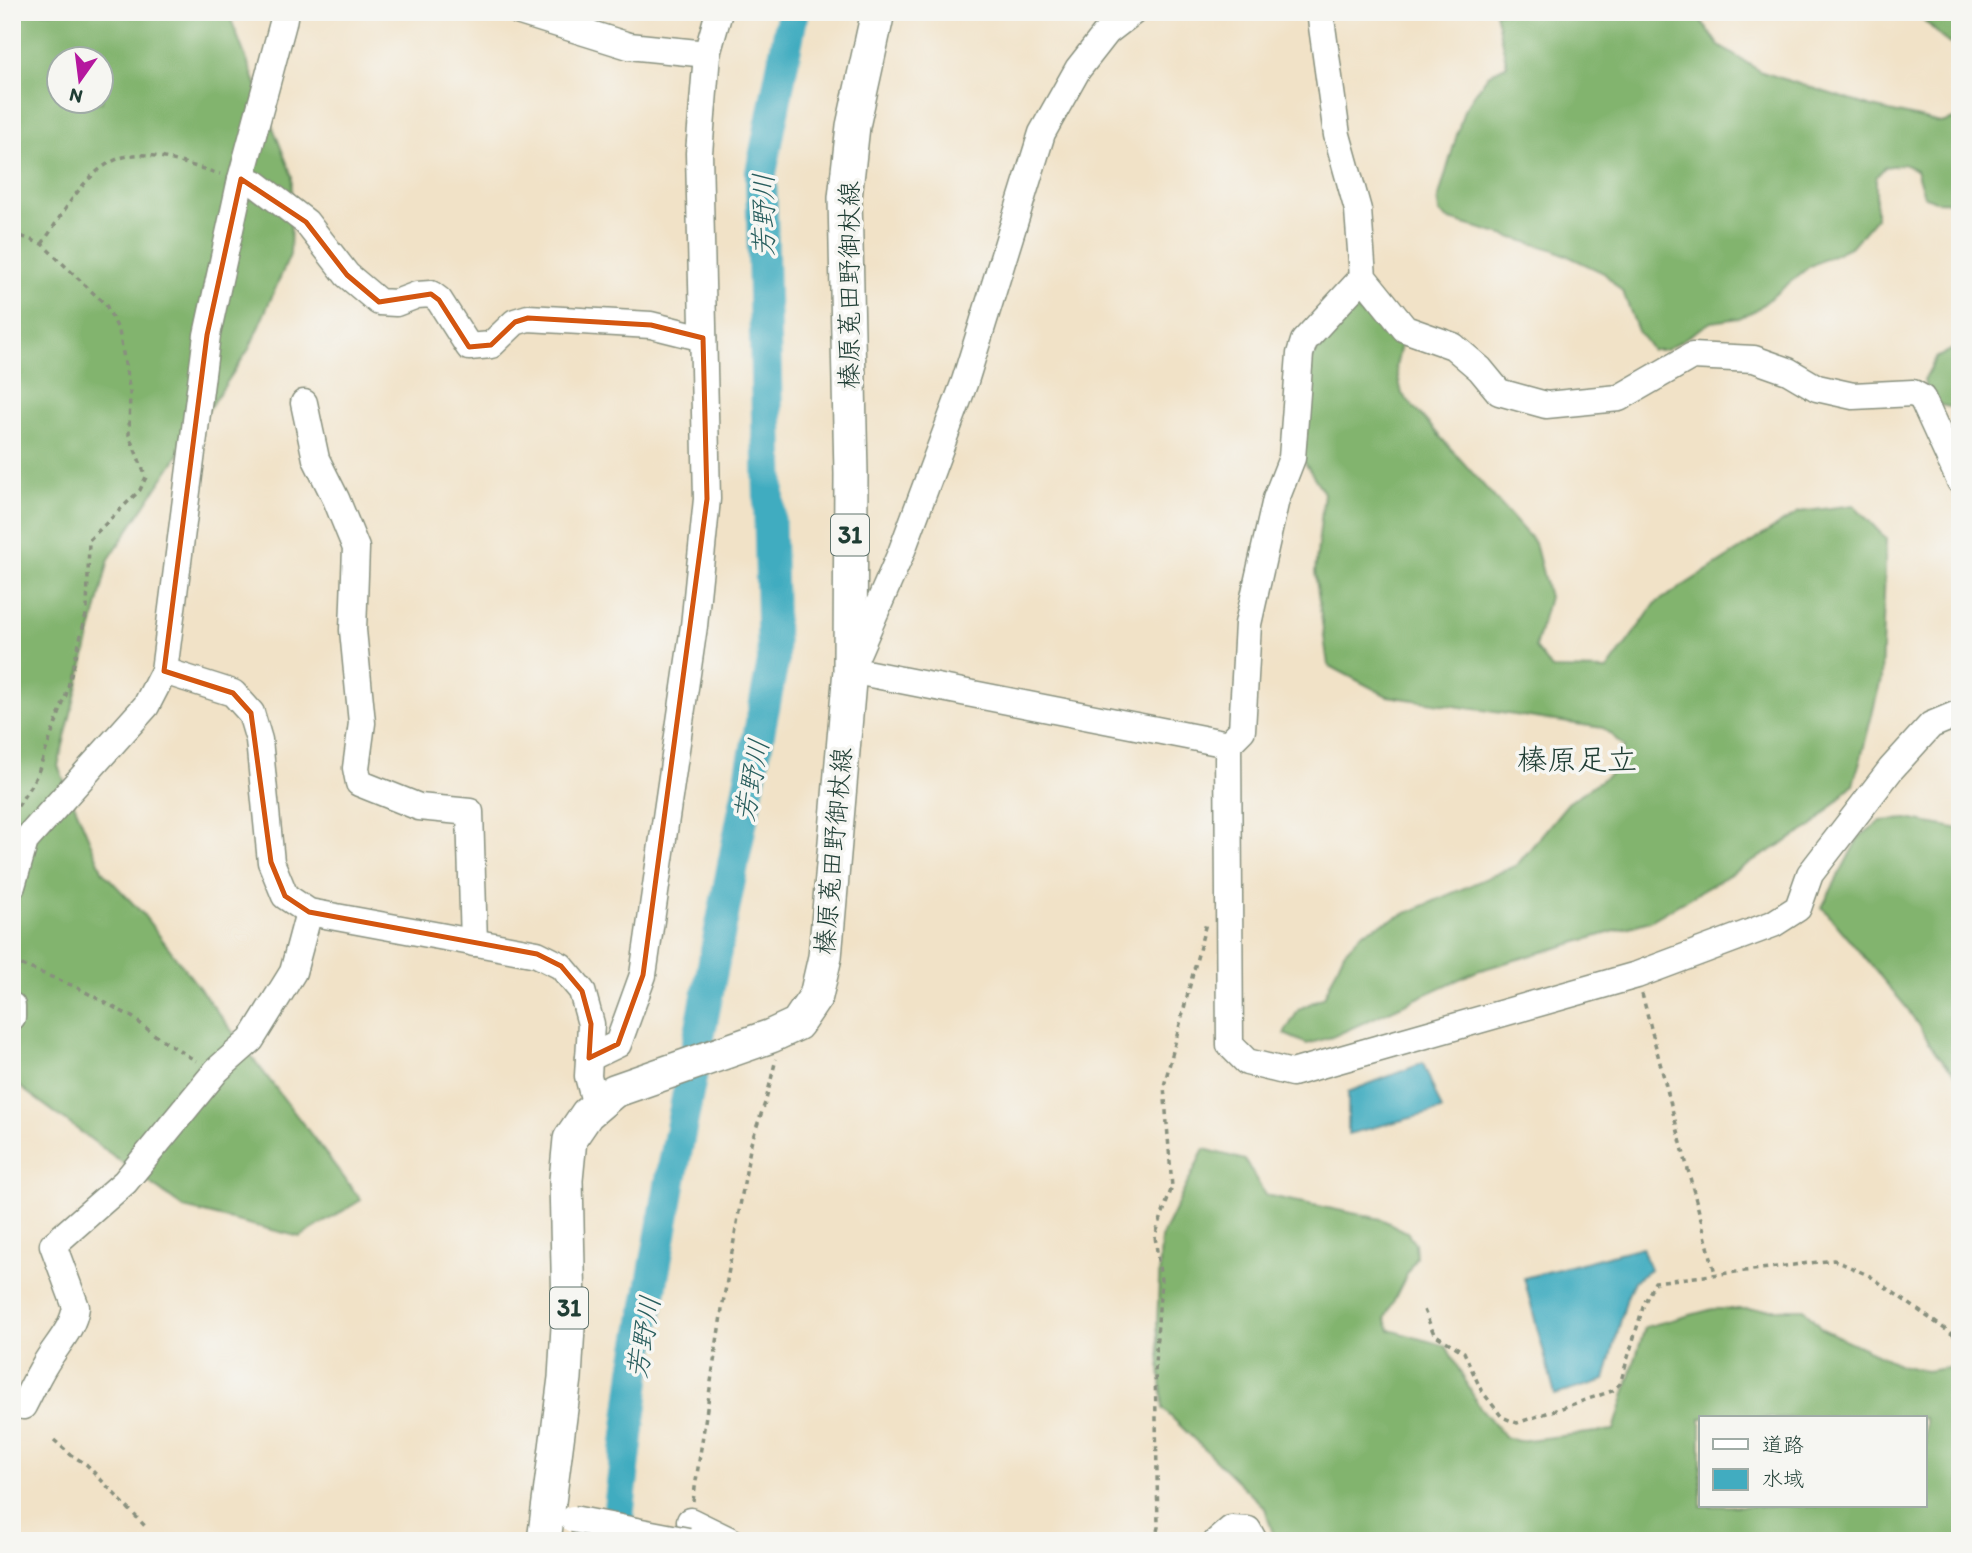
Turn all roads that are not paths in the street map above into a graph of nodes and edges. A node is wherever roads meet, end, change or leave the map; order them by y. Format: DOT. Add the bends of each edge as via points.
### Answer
graph roads {
  1 [pos="285,12"];
  2 [pos="520,12"];
  3 [pos="719,12"];
  4 [pos="878,12"];
  5 [pos="1133,12"];
  6 [pos="1320,12"];
  7 [pos="707,54"];
  8 [pos="241,179"];
  9 [pos="1363,277"];
  10 [pos="703,338"];
  11 [pos="304,403"];
  12 [pos="1960,481"];
  13 [pos="850,670"];
  14 [pos="164,671"];
  15 [pos="1960,713"];
  16 [pos="1228,744"];
  17 [pos="12,886"];
  18 [pos="309,912"];
  19 [pos="474,943"];
  20 [pos="12,1006"];
  21 [pos="12,1017"];
  22 [pos="589,1058"];
  23 [pos="605,1099"];
  24 [pos="23,1406"];
  25 [pos="555,1526"];
  26 [pos="689,1531"];
  27 [pos="731,1541"];
  28 [pos="1217,1541"];
  29 [pos="1254,1541"];
  1 -- 8 [label="street"];
  2 -- 7 [label="street" via="629,46"];
  3 -- 7 [label="street"];
  4 -- 13 [label="main road, 榛原菟田野御杖線 / 31" via="853,126 845,198"];
  5 -- 13 [label="street" via="1107,32 1078,69 1042,134 965,381 901,553"];
  6 -- 9 [label="street" via="1337,135 1358,210"];
  7 -- 10 [label="street" via="699,153"];
  8 -- 10 [label="street" via="255,183 306,222 347,275 379,302 396,303 430,294 439,300 469,347 491,345 515,322 528,318 652,325"];
  8 -- 14 [label="street" via="207,335"];
  9 -- 12 [label="street" via="1405,329 1453,346 1499,392 1546,405 1619,398 1692,356 1754,359 1817,388 1853,396 1913,393 1922,398"];
  9 -- 16 [label="street" via="1304,341 1300,354 1292,458 1276,499 1248,624 1242,730"];
  10 -- 22 [label="street" via="707,499 694,626 643,975 618,1044"];
  11 -- 19 [label="street" via="316,459 356,548 353,630 362,723 356,768 359,783 419,807 470,813"];
  13 -- 16 [label="street"];
  13 -- 23 [label="main road, 榛原菟田野御杖線 / 31" via="825,957 816,996 797,1024"];
  14 -- 17 [label="street" via="146,706 25,841"];
  14 -- 18 [label="street" via="233,693 251,713 259,740 271,862 285,896"];
  15 -- 16 [label="street" via="1931,725 1891,769 1810,874 1798,908 1773,924 1637,975 1292,1073 1247,1062 1230,1045"];
  18 -- 19 [label="street"];
  18 -- 24 [label="street" via="293,972 251,1040 217,1070 125,1182 53,1245 76,1307 75,1317"];
  19 -- 22 [label="street" via="537,954 561,966 582,991 591,1024"];
  20 -- 21 [label="street"];
  22 -- 23 [label="street" via="588,1076"];
  23 -- 25 [label="main road, 31" via="587,1114 570,1139 566,1180 569,1310"];
  25 -- 26 [label="street, bridge"];
  26 -- 27 [label="street"];
  28 -- 29 [label="street" via="1231,1529 1248,1530"];
}
